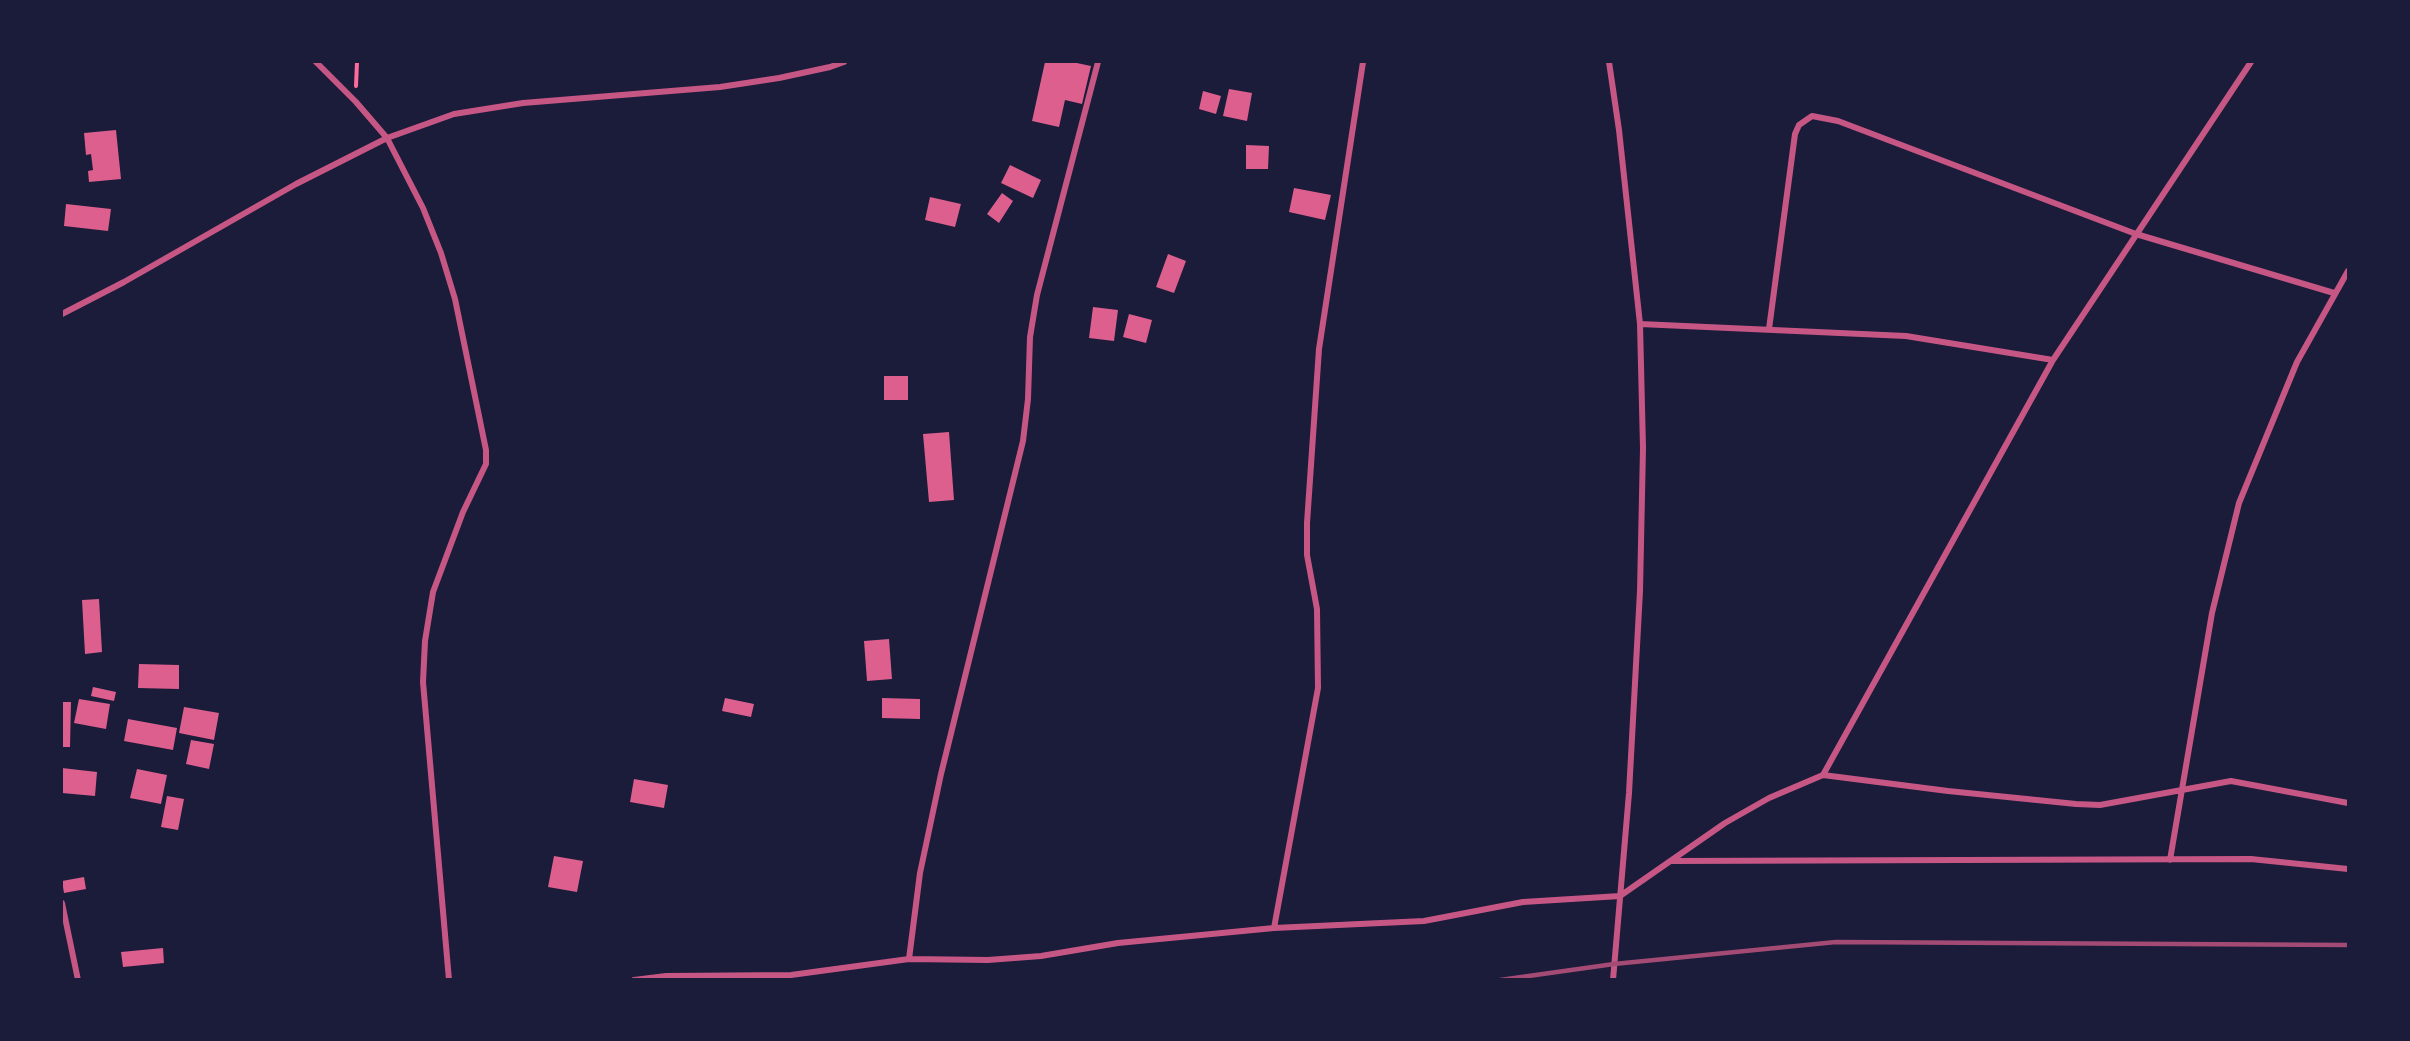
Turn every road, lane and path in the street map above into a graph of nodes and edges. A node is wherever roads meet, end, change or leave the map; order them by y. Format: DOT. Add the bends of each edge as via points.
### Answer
graph roads {
  1 [pos="316,62"];
  2 [pos="844,62"];
  3 [pos="1098,62"];
  4 [pos="1363,62"];
  5 [pos="1609,62"];
  6 [pos="2251,62"];
  7 [pos="387,138"];
  8 [pos="2136,234"];
  9 [pos="2349,271"];
  10 [pos="2334,293"];
  11 [pos="62,314"];
  12 [pos="1640,324"];
  13 [pos="1769,329"];
  14 [pos="2052,360"];
  15 [pos="1823,775"];
  16 [pos="2181,790"];
  17 [pos="2349,803"];
  18 [pos="2170,860"];
  19 [pos="1671,861"];
  20 [pos="2349,868"];
  21 [pos="1620,896"];
  22 [pos="62,903"];
  23 [pos="1274,928"];
  24 [pos="909,959"];
  25 [pos="78,980"];
  26 [pos="449,980"];
  27 [pos="634,980"];
  28 [pos="1613,980"];
  1 -- 7 [label="street"];
  2 -- 7 [label="street" via="720,87 523,103 454,114"];
  3 -- 24 [label="street" via="1037,295 1023,441 939,785 920,873"];
  4 -- 23 [label="street" via="1319,349 1307,523 1307,555 1317,609 1318,688"];
  5 -- 12 [label="street"];
  6 -- 8 [label="street"];
  7 -- 11 [label="street"];
  7 -- 26 [label="street" via="441,252 455,299 486,450 486,464 463,512 434,592 425,641 423,682"];
  8 -- 10 [label="street"];
  8 -- 13 [label="street" via="1838,121 1812,116 1794,134"];
  8 -- 14 [label="street"];
  9 -- 10 [label="street"];
  10 -- 16 [label="street" via="2296,362 2239,503 2212,613"];
  12 -- 13 [label="street"];
  12 -- 21 [label="street" via="1640,591"];
  13 -- 14 [label="street" via="1906,336"];
  14 -- 15 [label="street"];
  15 -- 16 [label="street" via="2092,804"];
  15 -- 19 [label="street" via="1769,798"];
  16 -- 17 [label="street" via="2231,782"];
  16 -- 18 [label="street"];
  18 -- 19 [label="street"];
  18 -- 20 [label="street" via="2251,859"];
  19 -- 21 [label="street"];
  21 -- 23 [label="street" via="1522,902 1424,921"];
  21 -- 28 [label="street"];
  22 -- 25 [label="street"];
  23 -- 24 [label="street" via="988,960"];
  24 -- 27 [label="street" via="791,975"];
}
